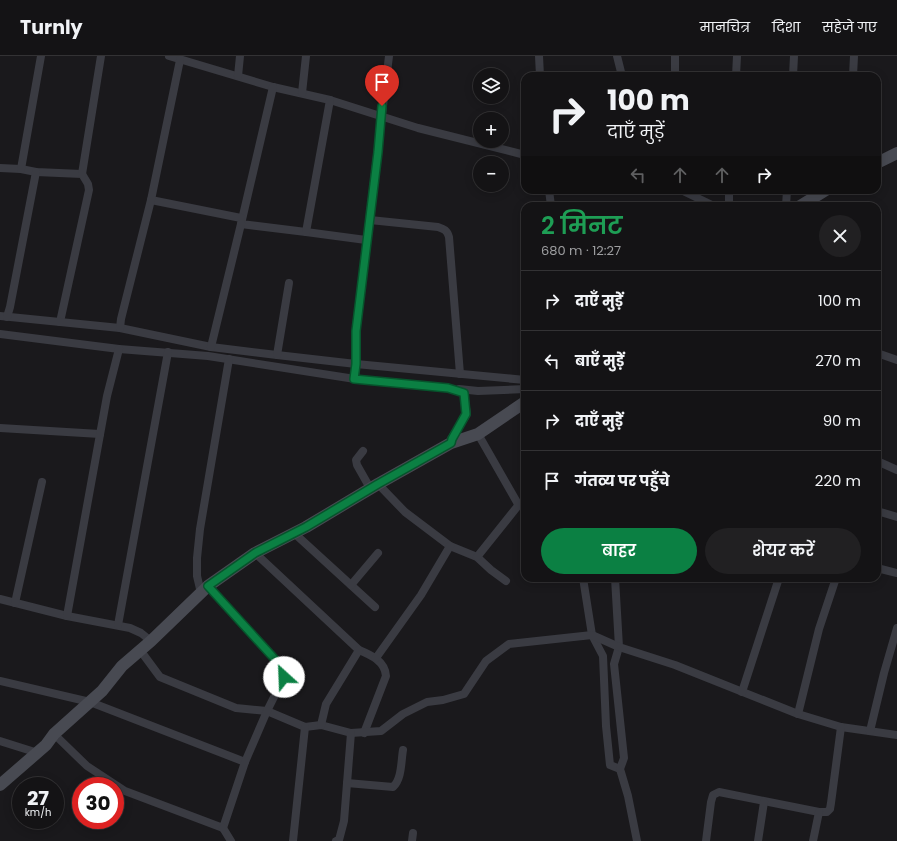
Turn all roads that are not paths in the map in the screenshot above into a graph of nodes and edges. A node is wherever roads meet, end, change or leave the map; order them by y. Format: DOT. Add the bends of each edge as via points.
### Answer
graph roads {
  1 [pos="41,56"];
  2 [pos="101,56"];
  3 [pos="169,56"];
  4 [pos="240,56"];
  5 [pos="306,56"];
  6 [pos="389,56"];
  7 [pos="539,56"];
  8 [pos="617,56"];
  9 [pos="675,56"];
  10 [pos="737,56"];
  11 [pos="794,56"];
  12 [pos="854,56"];
  13 [pos="180,60"];
  14 [pos="540,72"];
  15 [pos="621,72"];
  16 [pos="675,72"];
  17 [pos="736,72"];
  18 [pos="793,72"];
  19 [pos="853,72"];
  20 [pos="238,76"];
  21 [pos="272,87"];
  22 [pos="302,93"];
  23 [pos="330,100"];
  24 [pos="381,117"];
  25 [pos="897,153"];
  26 [pos="521,154"];
  27 [pos="881,161"];
  28 [pos="0,168"];
  29 [pos="21,169"];
  30 [pos="36,172"];
  31 [pos="82,174"];
  32 [pos="689,194"];
  33 [pos="820,194"];
  34 [pos="151,200"];
  35 [pos="706,202"];
  36 [pos="806,202"];
  37 [pos="370,220"];
  38 [pos="241,221"];
  39 [pos="306,232"];
  40 [pos="366,240"];
  41 [pos="288,283"];
  42 [pos="3,317"];
  43 [pos="60,322"];
  44 [pos="120,328"];
  45 [pos="0,334"];
  46 [pos="211,347"];
  47 [pos="119,349"];
  48 [pos="168,352"];
  49 [pos="881,354"];
  50 [pos="277,355"];
  51 [pos="229,359"];
  52 [pos="897,360"];
  53 [pos="356,364"];
  54 [pos="460,374"];
  55 [pos="354,379"];
  56 [pos="521,380"];
  57 [pos="448,388"];
  58 [pos="521,389"];
  59 [pos="521,405"];
  60 [pos="0,428"];
  61 [pos="100,434"];
  62 [pos="478,434"];
  63 [pos="451,443"];
  64 [pos="363,451"];
  65 [pos="881,463"];
  66 [pos="897,470"];
  67 [pos="42,482"];
  68 [pos="374,486"];
  69 [pos="881,512"];
  70 [pos="897,517"];
  71 [pos="294,533"];
  72 [pos="450,546"];
  73 [pos="255,553"];
  74 [pos="378,553"];
  75 [pos="477,556"];
  76 [pos="881,569"];
  77 [pos="897,573"];
  78 [pos="506,581"];
  79 [pos="584,582"];
  80 [pos="615,582"];
  81 [pos="778,582"];
  82 [pos="835,582"];
  83 [pos="350,585"];
  84 [pos="204,589"];
  85 [pos="0,599"];
  86 [pos="15,603"];
  87 [pos="375,607"];
  88 [pos="67,616"];
  89 [pos="118,625"];
  90 [pos="897,628"];
  91 [pos="592,635"];
  92 [pos="151,641"];
  93 [pos="619,647"];
  94 [pos="140,650"];
  95 [pos="359,650"];
  96 [pos="376,658"];
  97 [pos="0,681"];
  98 [pos="742,692"];
  99 [pos="90,702"];
  100 [pos="267,711"];
  101 [pos="798,714"];
  102 [pos="320,725"];
  103 [pos="305,727"];
  104 [pos="840,727"];
  105 [pos="870,731"];
  106 [pos="352,733"];
  107 [pos="364,733"];
  108 [pos="54,734"];
  109 [pos="897,736"];
  110 [pos="0,742"];
  111 [pos="403,750"];
  112 [pos="38,753"];
  113 [pos="244,762"];
  114 [pos="620,769"];
  115 [pos="347,782"];
  116 [pos="0,785"];
  117 [pos="764,802"];
  118 [pos="819,812"];
  119 [pos="223,828"];
  120 [pos="233,841"];
  121 [pos="293,841"];
  122 [pos="336,841"];
  123 [pos="637,841"];
  124 [pos="706,841"];
  125 [pos="758,841"];
  126 [pos="813,841"];
  1 -- 29 [label="street"];
  2 -- 31 [label="street"];
  3 -- 13 [label="street"];
  4 -- 20 [label="street"];
  5 -- 22 [label="street"];
  6 -- 24 [label="street"];
  7 -- 14 [label="street"];
  8 -- 15 [label="street"];
  9 -- 16 [label="street"];
  10 -- 17 [label="street"];
  11 -- 18 [label="street"];
  12 -- 19 [label="street"];
  13 -- 20 [label="street"];
  13 -- 34 [label="street"];
  20 -- 21 [label="street"];
  21 -- 22 [label="street"];
  21 -- 38 [label="street"];
  22 -- 23 [label="street"];
  23 -- 24 [label="street"];
  23 -- 39 [label="street"];
  24 -- 26 [label="street"];
  24 -- 37 [label="street"];
  25 -- 27 [label="street"];
  28 -- 29 [label="street"];
  29 -- 30 [label="street"];
  30 -- 31 [label="street"];
  30 -- 42 [label="street" via="10,307"];
  31 -- 43 [label="street" via="89,190"];
  32 -- 35 [label="street"];
  33 -- 36 [label="street"];
  34 -- 38 [label="street"];
  34 -- 44 [label="street"];
  37 -- 40 [label="street"];
  37 -- 54 [label="street" via="438,228 447,232"];
  38 -- 39 [label="street"];
  38 -- 46 [label="street"];
  39 -- 40 [label="street"];
  40 -- 53 [label="street" via="356,331"];
  41 -- 50 [label="street"];
  42 -- 43 [label="street"];
  43 -- 44 [label="street"];
  44 -- 46 [label="street"];
  45 -- 47 [label="street"];
  46 -- 50 [label="street"];
  47 -- 48 [label="street"];
  47 -- 61 [label="street"];
  48 -- 51 [label="street"];
  48 -- 89 [label="street"];
  49 -- 52 [label="street"];
  50 -- 53 [label="street"];
  51 -- 55 [label="street"];
  51 -- 84 [label="street" via="200,529 197,576"];
  53 -- 54 [label="street"];
  53 -- 55 [label="street"];
  54 -- 56 [label="street"];
  55 -- 57 [label="street"];
  57 -- 58 [label="street"];
  57 -- 63 [label="street" via="464,393 466,414"];
  59 -- 62 [label="street"];
  60 -- 61 [label="street"];
  61 -- 88 [label="street"];
  62 -- 63 [label="street"];
  62 -- 75 [label="street" via="518,504"];
  63 -- 68 [label="street"];
  64 -- 68 [label="street" via="356,460 357,465"];
  65 -- 66 [label="street"];
  67 -- 86 [label="street"];
  68 -- 71 [label="street"];
  68 -- 72 [label="street"];
  69 -- 70 [label="street"];
  71 -- 73 [label="street"];
  71 -- 83 [label="street"];
  72 -- 75 [label="street"];
  72 -- 96 [label="street" via="421,595"];
  73 -- 84 [label="street"];
  73 -- 95 [label="street"];
  74 -- 83 [label="street"];
  75 -- 78 [label="street"];
  76 -- 77 [label="street"];
  79 -- 91 [label="street"];
  80 -- 93 [label="street"];
  81 -- 98 [label="street"];
  82 -- 101 [label="street" via="819,629"];
  83 -- 87 [label="street"];
  84 -- 92 [label="street"];
  84 -- 100 [label="street" via="282,667 284,677"];
  85 -- 86 [label="street"];
  86 -- 88 [label="street"];
  88 -- 89 [label="street"];
  89 -- 92 [label="street" via="141,633"];
  90 -- 105 [label="street"];
  91 -- 93 [label="street"];
  91 -- 107 [label="street" via="509,644 486,661 464,694 427,702 403,714 381,731"];
  91 -- 114 [label="street" via="603,656 610,765"];
  92 -- 94 [label="street"];
  93 -- 98 [label="street" via="676,665"];
  93 -- 114 [label="street" via="614,664 624,758"];
  94 -- 99 [label="street"];
  94 -- 100 [label="street" via="160,677 236,708"];
  95 -- 96 [label="street"];
  95 -- 102 [label="street" via="326,704"];
  96 -- 107 [label="street" via="386,670 386,676"];
  97 -- 99 [label="street"];
  98 -- 101 [label="street"];
  99 -- 108 [label="street"];
  99 -- 113 [label="street"];
  100 -- 103 [label="street"];
  100 -- 113 [label="street"];
  101 -- 104 [label="street"];
  102 -- 103 [label="street"];
  102 -- 106 [label="street"];
  103 -- 121 [label="street"];
  104 -- 105 [label="street"];
  104 -- 118 [label="street" via="830,809 827,812"];
  105 -- 109 [label="street"];
  106 -- 107 [label="street"];
  106 -- 115 [label="street"];
  108 -- 112 [label="street"];
  108 -- 119 [label="street" via="87,766 125,791"];
  110 -- 112 [label="street"];
  111 -- 115 [label="street" via="398,778 393,787"];
  112 -- 116 [label="street"];
  113 -- 119 [label="street"];
  114 -- 123 [label="street"];
  115 -- 122 [label="street" via="344,821 339,840"];
  117 -- 118 [label="street"];
  117 -- 124 [label="street" via="719,792 713,795"];
  117 -- 125 [label="street"];
  118 -- 126 [label="street"];
  119 -- 120 [label="street"];
}
